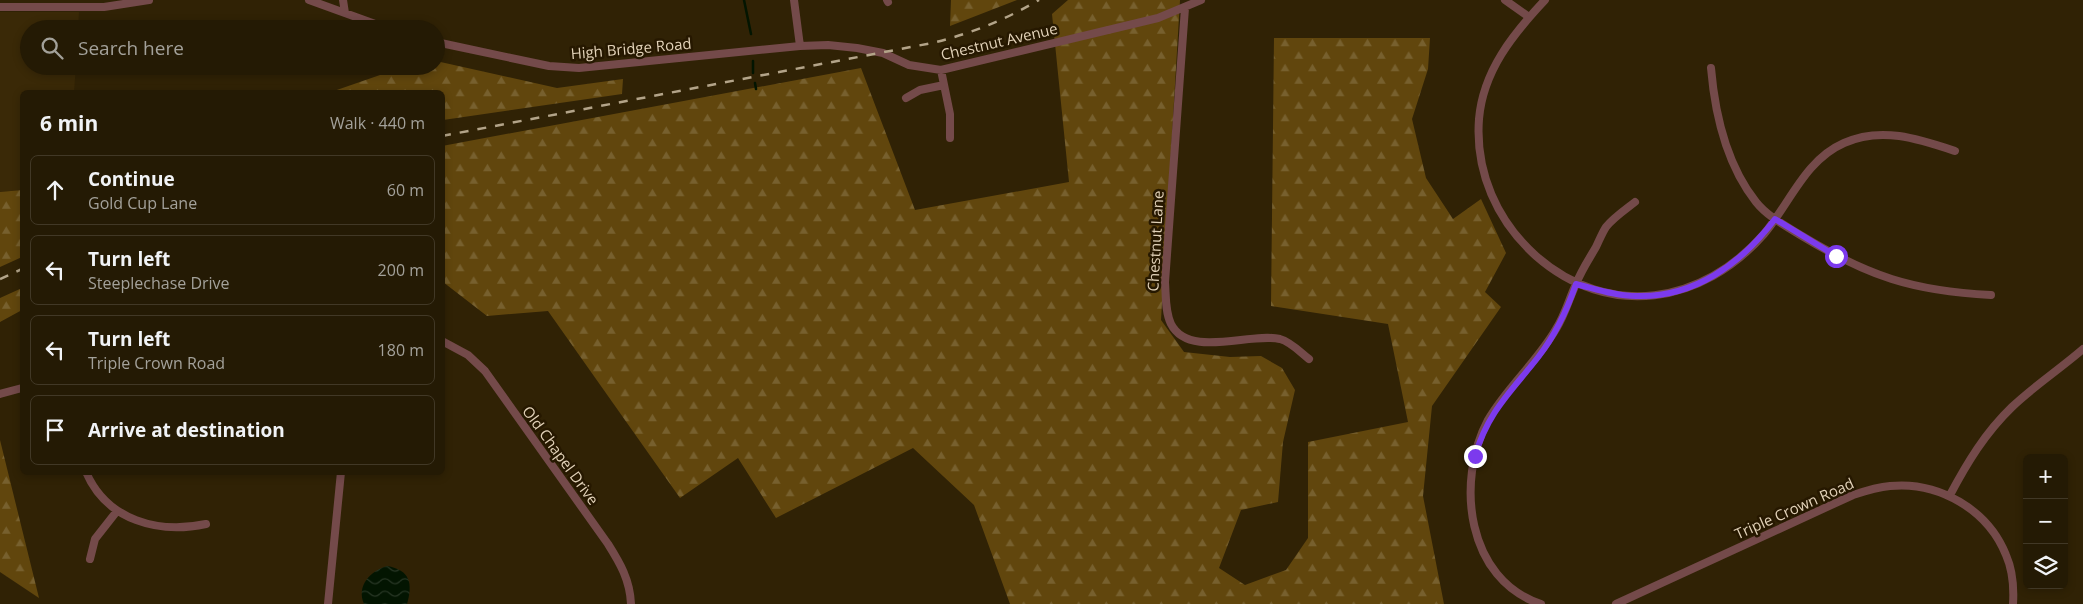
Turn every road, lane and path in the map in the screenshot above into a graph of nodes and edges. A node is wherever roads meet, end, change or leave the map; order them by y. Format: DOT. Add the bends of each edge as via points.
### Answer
graph roads {
  1 [pos="149,0"];
  2 [pos="309,0"];
  3 [pos="343,0"];
  4 [pos="794,0"];
  5 [pos="1202,0"];
  6 [pos="1505,0"];
  7 [pos="1545,0"];
  8 [pos="104,3"];
  9 [pos="0,7"];
  10 [pos="1185,8"];
  11 [pos="344,13"];
  12 [pos="1529,17"];
  13 [pos="364,20"];
  14 [pos="445,44"];
  15 [pos="800,46"];
  16 [pos="1711,68"];
  17 [pos="941,70"];
  18 [pos="944,85"];
  19 [pos="906,98"];
  20 [pos="950,138"];
  21 [pos="1955,151"];
  22 [pos="1635,202"];
  23 [pos="1775,219"];
  24 [pos="1576,284"];
  25 [pos="1990,294"];
  26 [pos="445,343"];
  27 [pos="2083,349"];
  28 [pos="1308,359"];
  29 [pos="20,389"];
  30 [pos="0,394"];
  31 [pos="88,475"];
  32 [pos="341,475"];
  33 [pos="1950,495"];
  34 [pos="117,511"];
  35 [pos="206,524"];
  36 [pos="90,559"];
  37 [pos="328,604"];
  38 [pos="631,604"];
  39 [pos="1541,604"];
  40 [pos="1616,604"];
  41 [pos="2013,604"];
  1 -- 8 [label="street"];
  2 -- 11 [label="street"];
  3 -- 11 [label="street"];
  4 -- 15 [label="street"];
  5 -- 10 [label="street, Chestnut Avenue"];
  6 -- 12 [label="street"];
  7 -- 12 [label="street"];
  8 -- 9 [label="street"];
  10 -- 17 [label="street, Chestnut Avenue" via="1158,18"];
  10 -- 28 [label="street, Chestnut Lane" via="1165,282 1168,316 1180,334 1189,338 1209,343 1257,337 1282,340"];
  11 -- 13 [label="street"];
  12 -- 24 [label="street" via="1502,53 1486,88 1478,131 1482,166 1493,198 1514,234 1544,263"];
  14 -- 15 [label="street, High Bridge Road" via="549,66 579,68"];
  15 -- 17 [label="street, Chestnut Avenue" via="857,48 883,54 908,65"];
  16 -- 23 [label="street" via="1714,105 1730,155 1747,190"];
  17 -- 18 [label="street"];
  18 -- 19 [label="street" via="920,90"];
  18 -- 20 [label="street" via="950,114"];
  21 -- 23 [label="street" via="1889,134 1845,142 1820,156"];
  22 -- 24 [label="street" via="1606,228"];
  23 -- 24 [label="street" via="1729,267 1686,289 1636,296"];
  23 -- 25 [label="street" via="1836,256 1876,275 1928,289"];
  24 -- 39 [label="street" via="1551,339 1488,421 1480,438 1471,476 1473,519 1483,555 1503,582"];
  26 -- 38 [label="street, Old Chapel Drive" via="485,371 608,544 623,568"];
  27 -- 33 [label="street" via="2010,408 1966,464"];
  29 -- 30 [label="street"];
  31 -- 34 [label="street" via="99,494"];
  32 -- 37 [label="street"];
  33 -- 40 [label="street, Triple Crown Road" via="1930,489 1897,486 1853,494"];
  33 -- 41 [label="street, Triple Crown Road" via="1979,516 1996,535 2010,566"];
  34 -- 35 [label="street" via="137,521 164,528"];
  34 -- 36 [label="street" via="96,539"];
}
